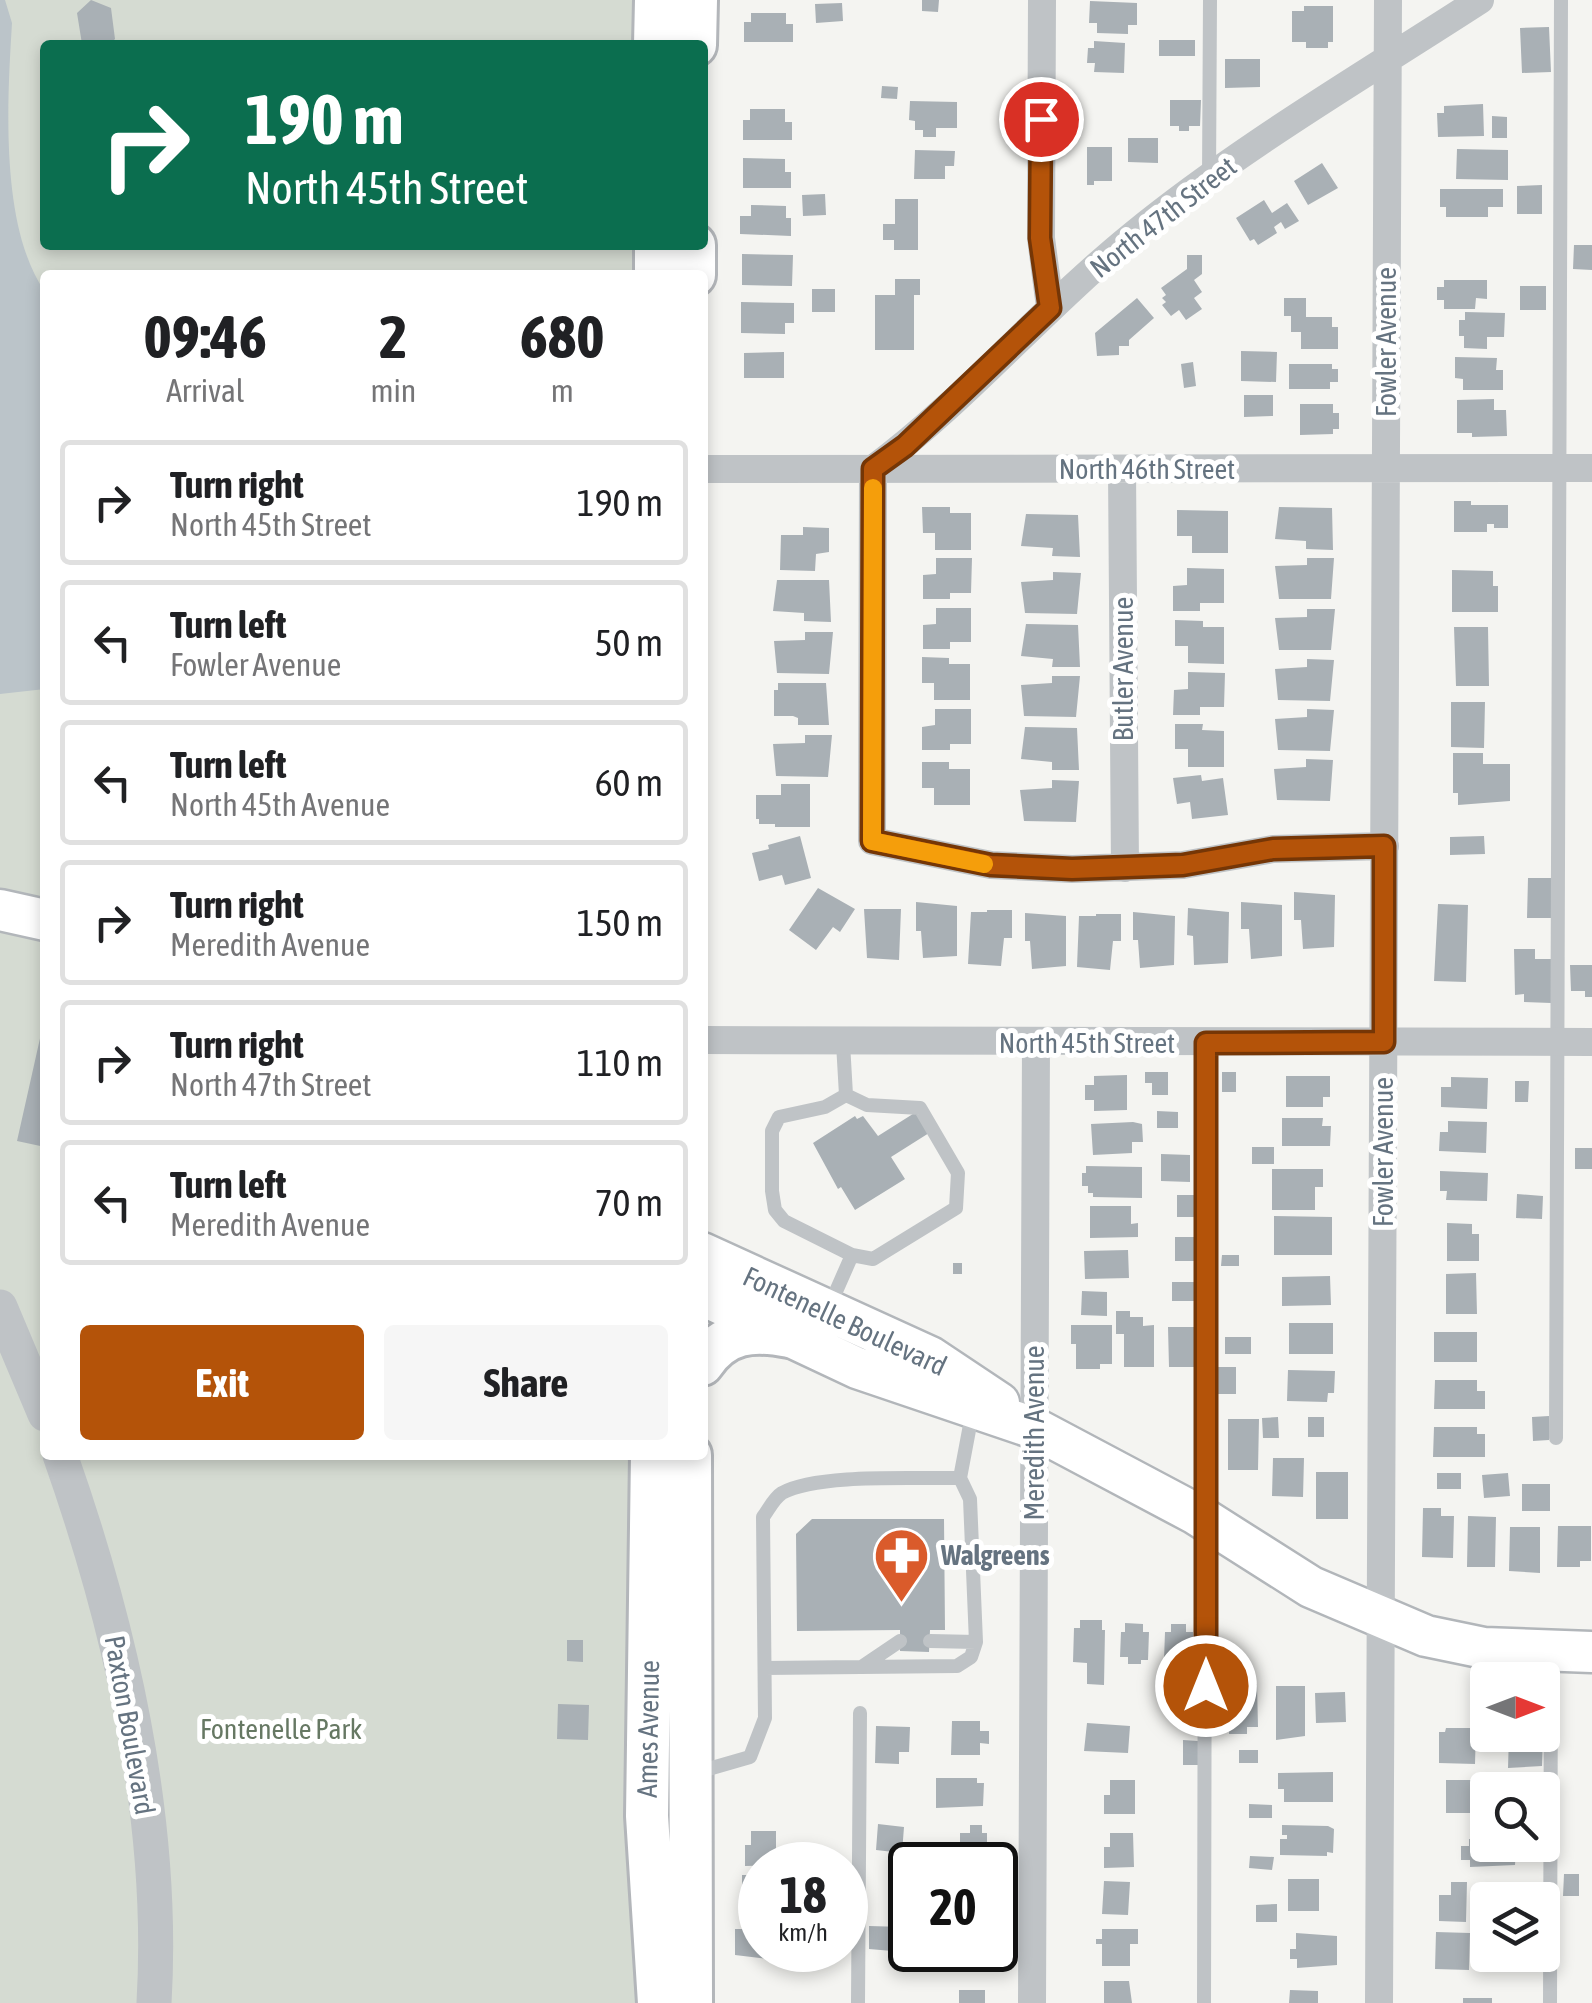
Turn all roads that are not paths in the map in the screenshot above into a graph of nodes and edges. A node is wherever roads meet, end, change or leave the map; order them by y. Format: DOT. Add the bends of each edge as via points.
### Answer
graph roads {
  1 [pos="656,0"];
  2 [pos="696,0"];
  3 [pos="1042,0"];
  4 [pos="1210,0"];
  5 [pos="1388,0"];
  6 [pos="1480,0"];
  7 [pos="1561,0"];
  8 [pos="656,40"];
  9 [pos="695,40"];
  10 [pos="1387,60"];
  11 [pos="1209,178"];
  12 [pos="1050,308"];
  13 [pos="1559,468"];
  14 [pos="1592,468"];
  15 [pos="708,469"];
  16 [pos="873,469"];
  17 [pos="1122,469"];
  18 [pos="1386,470"];
  19 [pos="1384,846"];
  20 [pos="1125,868"];
  21 [pos="0,910"];
  22 [pos="40,919"];
  23 [pos="708,1040"];
  24 [pos="1384,1042"];
  25 [pos="1557,1042"];
  26 [pos="1592,1042"];
  27 [pos="843,1043"];
  28 [pos="1036,1043"];
  29 [pos="1206,1043"];
  30 [pos="846,1095"];
  31 [pos="708,1256"];
  32 [pos="852,1256"];
  33 [pos="708,1299"];
  34 [pos="0,1307"];
  35 [pos="828,1309"];
  36 [pos="789,1336"];
  37 [pos="708,1357"];
  38 [pos="40,1402"];
  39 [pos="974,1408"];
  40 [pos="1034,1428"];
  41 [pos="1556,1438"];
  42 [pos="62,1460"];
  43 [pos="652,1460"];
  44 [pos="690,1460"];
  45 [pos="960,1478"];
  46 [pos="1207,1521"];
  47 [pos="1379,1616"];
  48 [pos="900,1641"];
  49 [pos="930,1641"];
  50 [pos="976,1642"];
  51 [pos="1551,1652"];
  52 [pos="1592,1652"];
  53 [pos="862,1667"];
  54 [pos="764,1668"];
  55 [pos="860,1713"];
  56 [pos="668,1774"];
  57 [pos="154,2003"];
  58 [pos="659,2003"];
  59 [pos="691,2003"];
  60 [pos="858,2003"];
  61 [pos="1032,2003"];
  62 [pos="1204,2003"];
  63 [pos="1379,2003"];
  64 [pos="1550,2003"];
  1 -- 8 [label="main road"];
  2 -- 9 [label="main road"];
  3 -- 12 [label="street" via="1040,238"];
  4 -- 11 [label="lane"];
  5 -- 10 [label="street, Fowler Avenue"];
  6 -- 10 [label="street, North 47th Street"];
  7 -- 13 [label="lane"];
  10 -- 11 [label="street, North 47th Street"];
  10 -- 18 [label="street, Fowler Avenue"];
  11 -- 12 [label="street, North 47th Street"];
  12 -- 16 [label="street, North 47th Street"];
  13 -- 14 [label="street, North 46th Street"];
  13 -- 18 [label="street, North 46th Street"];
  13 -- 25 [label="lane"];
  15 -- 16 [label="street, North 46th Street"];
  16 -- 17 [label="street, North 46th Street"];
  16 -- 20 [label="street" via="872,841 991,865"];
  17 -- 18 [label="street, North 46th Street"];
  17 -- 20 [label="street, Butler Avenue"];
  18 -- 19 [label="street, Fowler Avenue"];
  19 -- 20 [label="street" via="1273,849"];
  19 -- 24 [label="street, Fowler Avenue"];
  21 -- 22 [label="main road"];
  23 -- 27 [label="street, North 45th Street"];
  24 -- 25 [label="street, North 45th Street"];
  24 -- 29 [label="street, North 45th Street"];
  24 -- 47 [label="street, Fowler Avenue"];
  25 -- 26 [label="street, North 45th Street"];
  25 -- 41 [label="lane"];
  27 -- 28 [label="street, North 45th Street"];
  27 -- 30 [label="lane"];
  28 -- 29 [label="street, North 45th Street"];
  28 -- 40 [label="street, Meredith Avenue"];
  29 -- 46 [label="lane"];
  30 -- 32 [label="lane" via="779,1117 772,1131 772,1190 784,1221"];
  30 -- 32 [label="lane" via="868,1105 920,1108 958,1172 956,1208 873,1258"];
  31 -- 35 [label="main road, Fontenelle Boulevard"];
  32 -- 35 [label="lane"];
  33 -- 36 [label="main road, Fontenelle Boulevard"];
  34 -- 38 [label="street"];
  35 -- 40 [label="main road, Fontenelle Boulevard" via="930,1357"];
  36 -- 37 [label="main road" via="734,1336"];
  36 -- 39 [label="main road, Fontenelle Boulevard"];
  39 -- 40 [label="main road, Fontenelle Boulevard"];
  39 -- 45 [label="lane"];
  40 -- 46 [label="main road, Fontenelle Boulevard"];
  40 -- 61 [label="street, Meredith Avenue"];
  42 -- 57 [label="street, Paxton Boulevard" via="105,1593 137,1750 154,1884"];
  43 -- 56 [label="main road, Ames Avenue"];
  44 -- 56 [label="main road, Ames Avenue"];
  45 -- 50 [label="lane" via="970,1499"];
  45 -- 54 [label="lane" via="801,1485 778,1494 763,1517"];
  46 -- 47 [label="main road, Fontenelle Boulevard" via="1311,1586"];
  46 -- 62 [label="lane"];
  47 -- 51 [label="main road, Fontenelle Boulevard" via="1426,1636"];
  47 -- 63 [label="street, Fowler Avenue"];
  48 -- 53 [label="lane"];
  49 -- 50 [label="lane"];
  50 -- 53 [label="lane" via="972,1657 956,1666"];
  51 -- 52 [label="main road, Fontenelle Boulevard"];
  51 -- 64 [label="lane"];
  53 -- 54 [label="lane"];
  54 -- 56 [label="lane" via="765,1718 750,1757"];
  55 -- 60 [label="lane"];
  56 -- 58 [label="main road, Ames Avenue" via="650,1894"];
  56 -- 59 [label="main road, Ames Avenue"];
}
